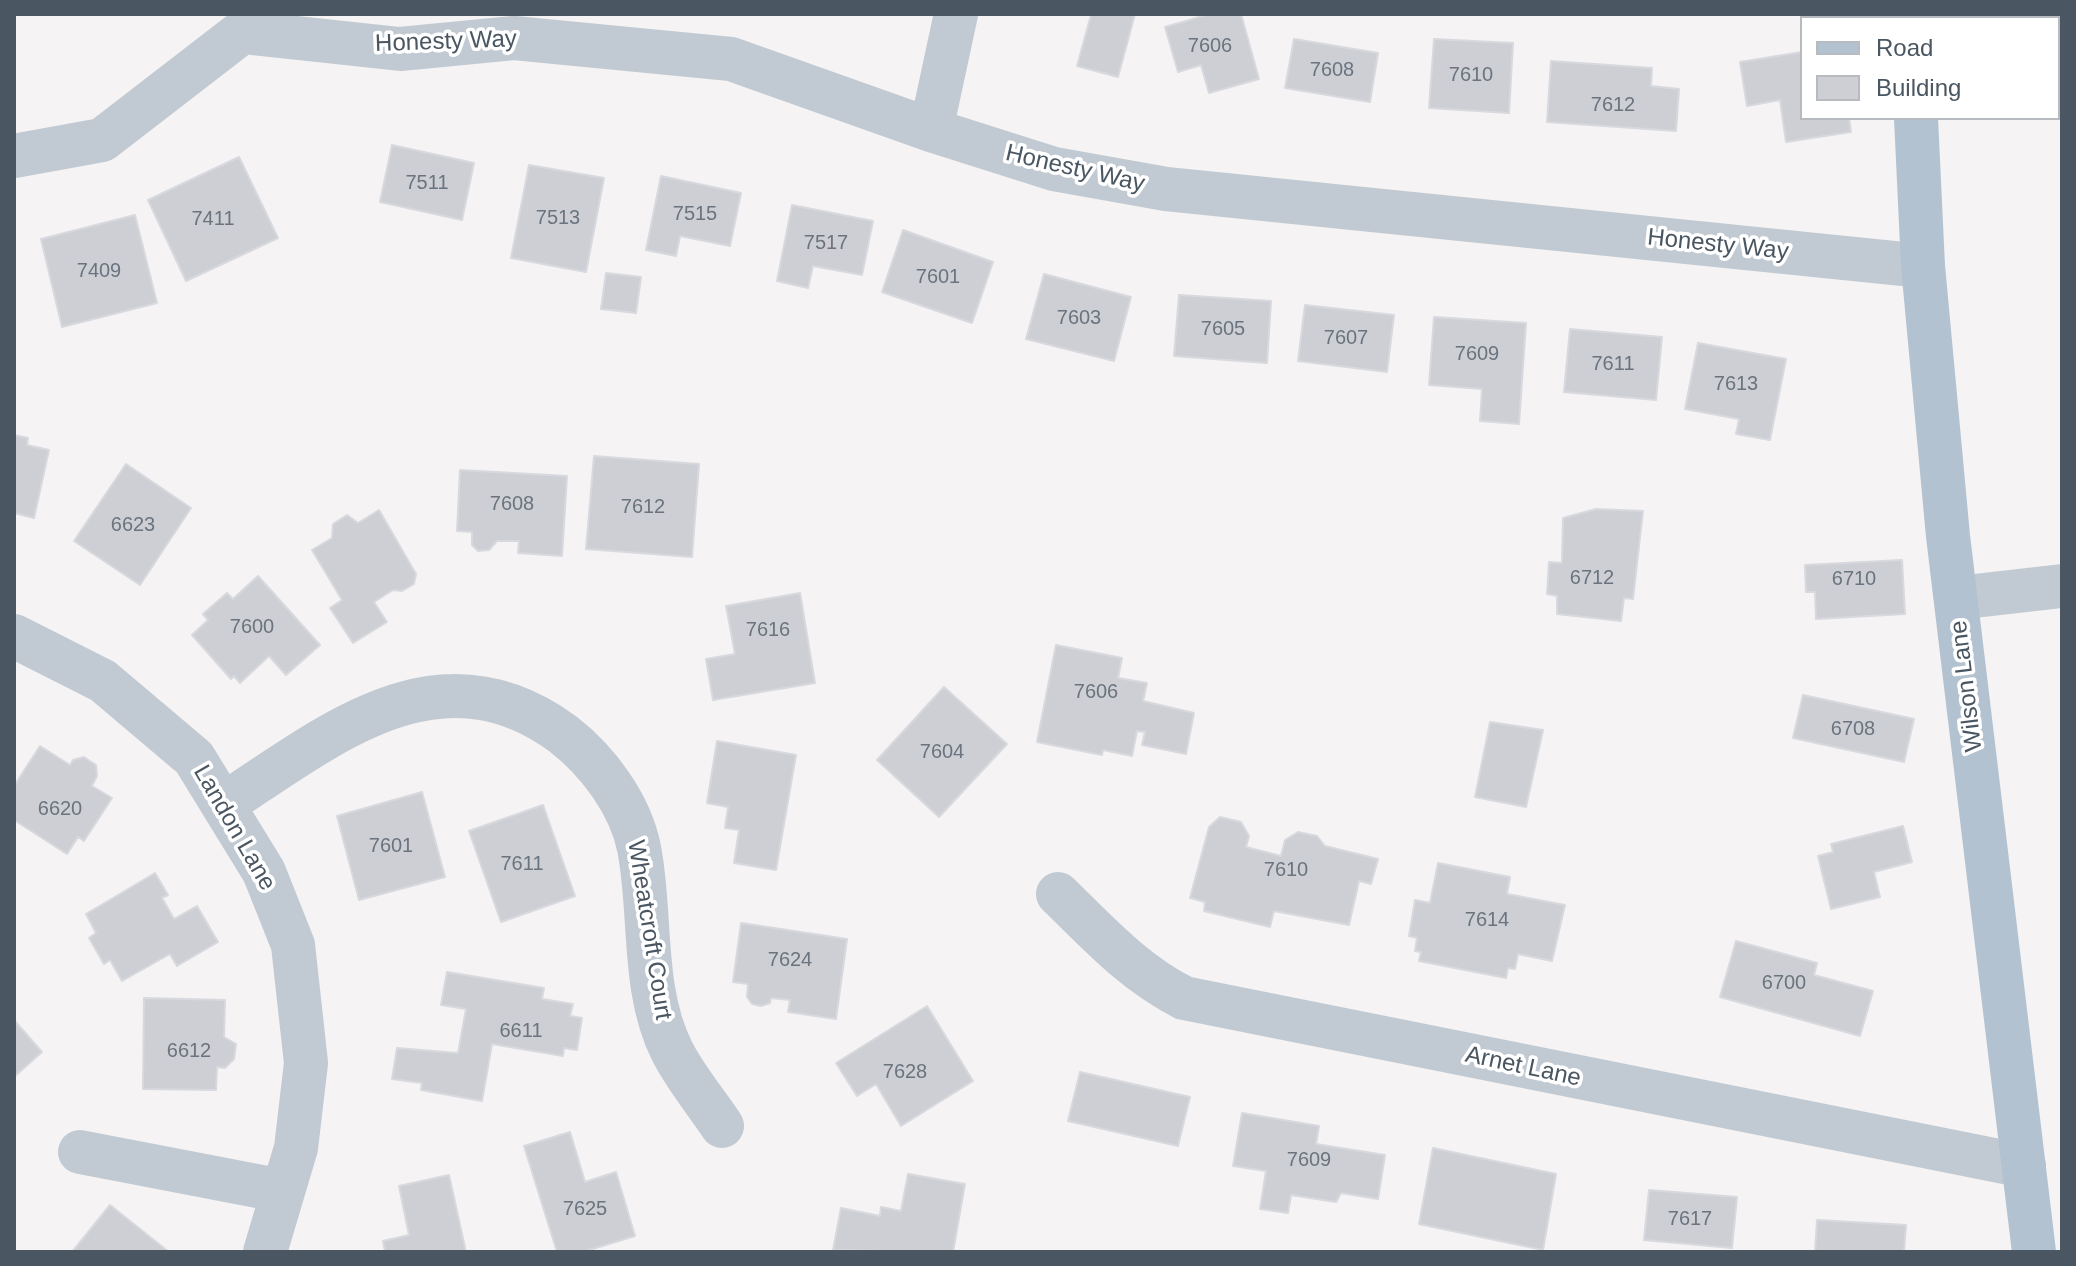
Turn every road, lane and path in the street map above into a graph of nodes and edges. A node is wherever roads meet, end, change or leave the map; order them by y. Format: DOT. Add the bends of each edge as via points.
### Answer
graph roads {
  1 [pos="956,14"];
  2 [pos="234,23"];
  3 [pos="1916,120"];
  4 [pos="931,130"];
  5 [pos="14,156"];
  6 [pos="1923,266"];
  7 [pos="2062,586"];
  8 [pos="1957,598"];
  9 [pos="14,636"];
  10 [pos="224,804"];
  11 [pos="1058,894"];
  12 [pos="722,1126"];
  13 [pos="80,1152"];
  14 [pos="2024,1166"];
  15 [pos="283,1191"];
  16 [pos="265,1252"];
  17 [pos="2034,1252"];
  1 -- 4 [label="street"];
  2 -- 4 [label="street, Honesty Way" via="400,49 514,38 731,59"];
  2 -- 5 [label="street, Honesty Way" via="102,140"];
  3 -- 6 [label="main road, Wilson Lane"];
  4 -- 6 [label="street, Honesty Way" via="1054,169 1166,189"];
  6 -- 8 [label="main road, Wilson Lane"];
  7 -- 8 [label="street"];
  8 -- 14 [label="main road, Wilson Lane"];
  9 -- 10 [label="street, Landon Lane" via="103,681 194,758"];
  10 -- 12 [label="street, Wheatcroft Court" via="347,724 402,702 483,697 546,722 575,744 625,810 638,846 655,998 671,1050"];
  10 -- 15 [label="street, Landon Lane" via="264,872 293,945 306,1063 296,1148"];
  11 -- 14 [label="street, Arnet Lane" via="1128,963 1184,998"];
  13 -- 15 [label="street"];
  14 -- 17 [label="main road, Wilson Lane"];
  15 -- 16 [label="street, Landon Lane"];
}
